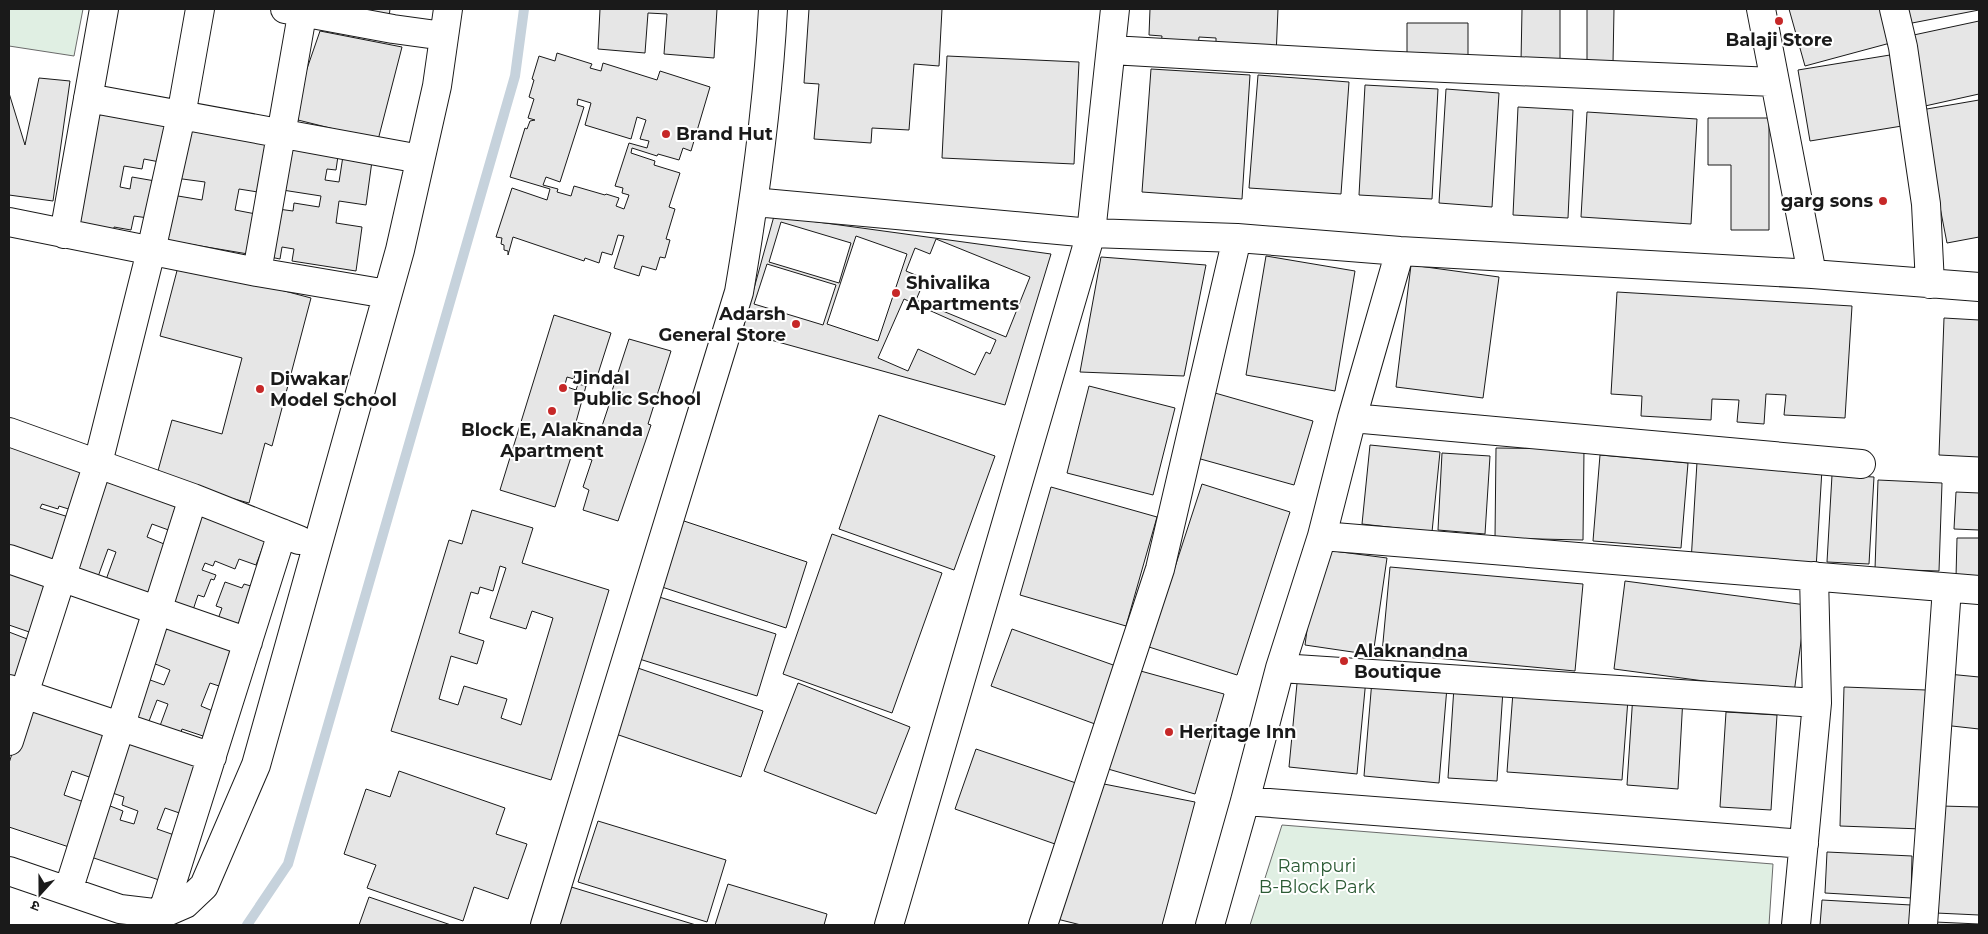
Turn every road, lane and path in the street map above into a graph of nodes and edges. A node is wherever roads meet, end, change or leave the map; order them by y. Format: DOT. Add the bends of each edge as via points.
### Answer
graph roads {
  1 [pos="104,9"];
  2 [pos="200,9"];
  3 [pos="448,9"];
  4 [pos="773,9"];
  5 [pos="1115,9"];
  6 [pos="1761,9"];
  7 [pos="1894,9"];
  8 [pos="297,10"];
  9 [pos="444,36"];
  10 [pos="1111,50"];
  11 [pos="1774,82"];
  12 [pos="88,98"];
  13 [pos="181,116"];
  14 [pos="282,135"];
  15 [pos="420,159"];
  16 [pos="754,202"];
  17 [pos="9,222"];
  18 [pos="1091,233"];
  19 [pos="64,234"];
  20 [pos="1237,238"];
  21 [pos="150,251"];
  22 [pos="1400,251"];
  23 [pos="257,272"];
  24 [pos="1812,274"];
  25 [pos="1930,284"];
  26 [pos="1979,287"];
  27 [pos="387,294"];
  28 [pos="1352,418"];
  29 [pos="9,432"];
  30 [pos="98,463"];
  31 [pos="1861,464"];
  32 [pos="193,498"];
  33 [pos="282,533"];
  34 [pos="1322,536"];
  35 [pos="317,547"];
  36 [pos="9,559"];
  37 [pos="1814,576"];
  38 [pos="61,577"];
  39 [pos="1947,588"];
  40 [pos="1979,590"];
  41 [pos="157,611"];
  42 [pos="248,642"];
  43 [pos="1280,668"];
  44 [pos="16,691"];
  45 [pos="1817,703"];
  46 [pos="120,726"];
  47 [pos="9,741"];
  48 [pos="212,757"];
  49 [pos="1246,801"];
  50 [pos="1804,844"];
  51 [pos="9,871"];
  52 [pos="68,891"];
  53 [pos="162,914"];
  54 [pos="545,925"];
  55 [pos="889,925"];
  56 [pos="1042,925"];
  57 [pos="1210,925"];
  58 [pos="1796,925"];
  59 [pos="1923,925"];
  1 -- 12 [label="street"];
  2 -- 13 [label="street"];
  3 -- 9 [label="street"];
  4 -- 16 [label="street" via="770,73"];
  5 -- 10 [label="street"];
  6 -- 11 [label="street"];
  7 -- 25 [label="street" via="1903,47 1926,204"];
  8 -- 9 [label="street"];
  8 -- 14 [label="street"];
  9 -- 15 [label="street" via="438,86"];
  10 -- 11 [label="street"];
  10 -- 18 [label="street"];
  11 -- 24 [label="street"];
  12 -- 13 [label="street"];
  12 -- 19 [label="street"];
  13 -- 14 [label="street"];
  13 -- 21 [label="street"];
  14 -- 15 [label="street"];
  14 -- 23 [label="street"];
  15 -- 27 [label="street"];
  16 -- 18 [label="street"];
  16 -- 54 [label="street" via="739,292"];
  17 -- 19 [label="street"];
  18 -- 20 [label="street"];
  18 -- 55 [label="street"];
  19 -- 21 [label="street"];
  20 -- 22 [label="street"];
  20 -- 56 [label="street" via="1160,569"];
  21 -- 23 [label="street"];
  21 -- 30 [label="street"];
  22 -- 24 [label="street"];
  22 -- 28 [label="street"];
  23 -- 27 [label="street"];
  24 -- 25 [label="street"];
  25 -- 26 [label="street"];
  27 -- 35 [label="street"];
  28 -- 31 [label="street"];
  28 -- 34 [label="street"];
  29 -- 30 [label="street"];
  30 -- 32 [label="street"];
  30 -- 38 [label="street"];
  32 -- 33 [label="street"];
  32 -- 41 [label="street"];
  33 -- 35 [label="street"];
  33 -- 42 [label="street"];
  34 -- 37 [label="street"];
  34 -- 43 [label="street"];
  35 -- 53 [label="street" via="256,764 204,886 185,904"];
  36 -- 38 [label="street"];
  37 -- 39 [label="street"];
  37 -- 45 [label="street"];
  38 -- 41 [label="street"];
  38 -- 44 [label="street"];
  39 -- 40 [label="street"];
  39 -- 59 [label="street"];
  41 -- 42 [label="street"];
  41 -- 46 [label="street"];
  42 -- 48 [label="street"];
  43 -- 45 [label="street"];
  43 -- 49 [label="street"];
  44 -- 46 [label="street"];
  44 -- 47 [label="street"];
  45 -- 50 [label="street"];
  46 -- 48 [label="street"];
  46 -- 52 [label="street"];
  48 -- 53 [label="street"];
  49 -- 50 [label="street"];
  49 -- 57 [label="street"];
  50 -- 58 [label="street"];
  51 -- 52 [label="street"];
  52 -- 53 [label="street" via="120,909"];
}
